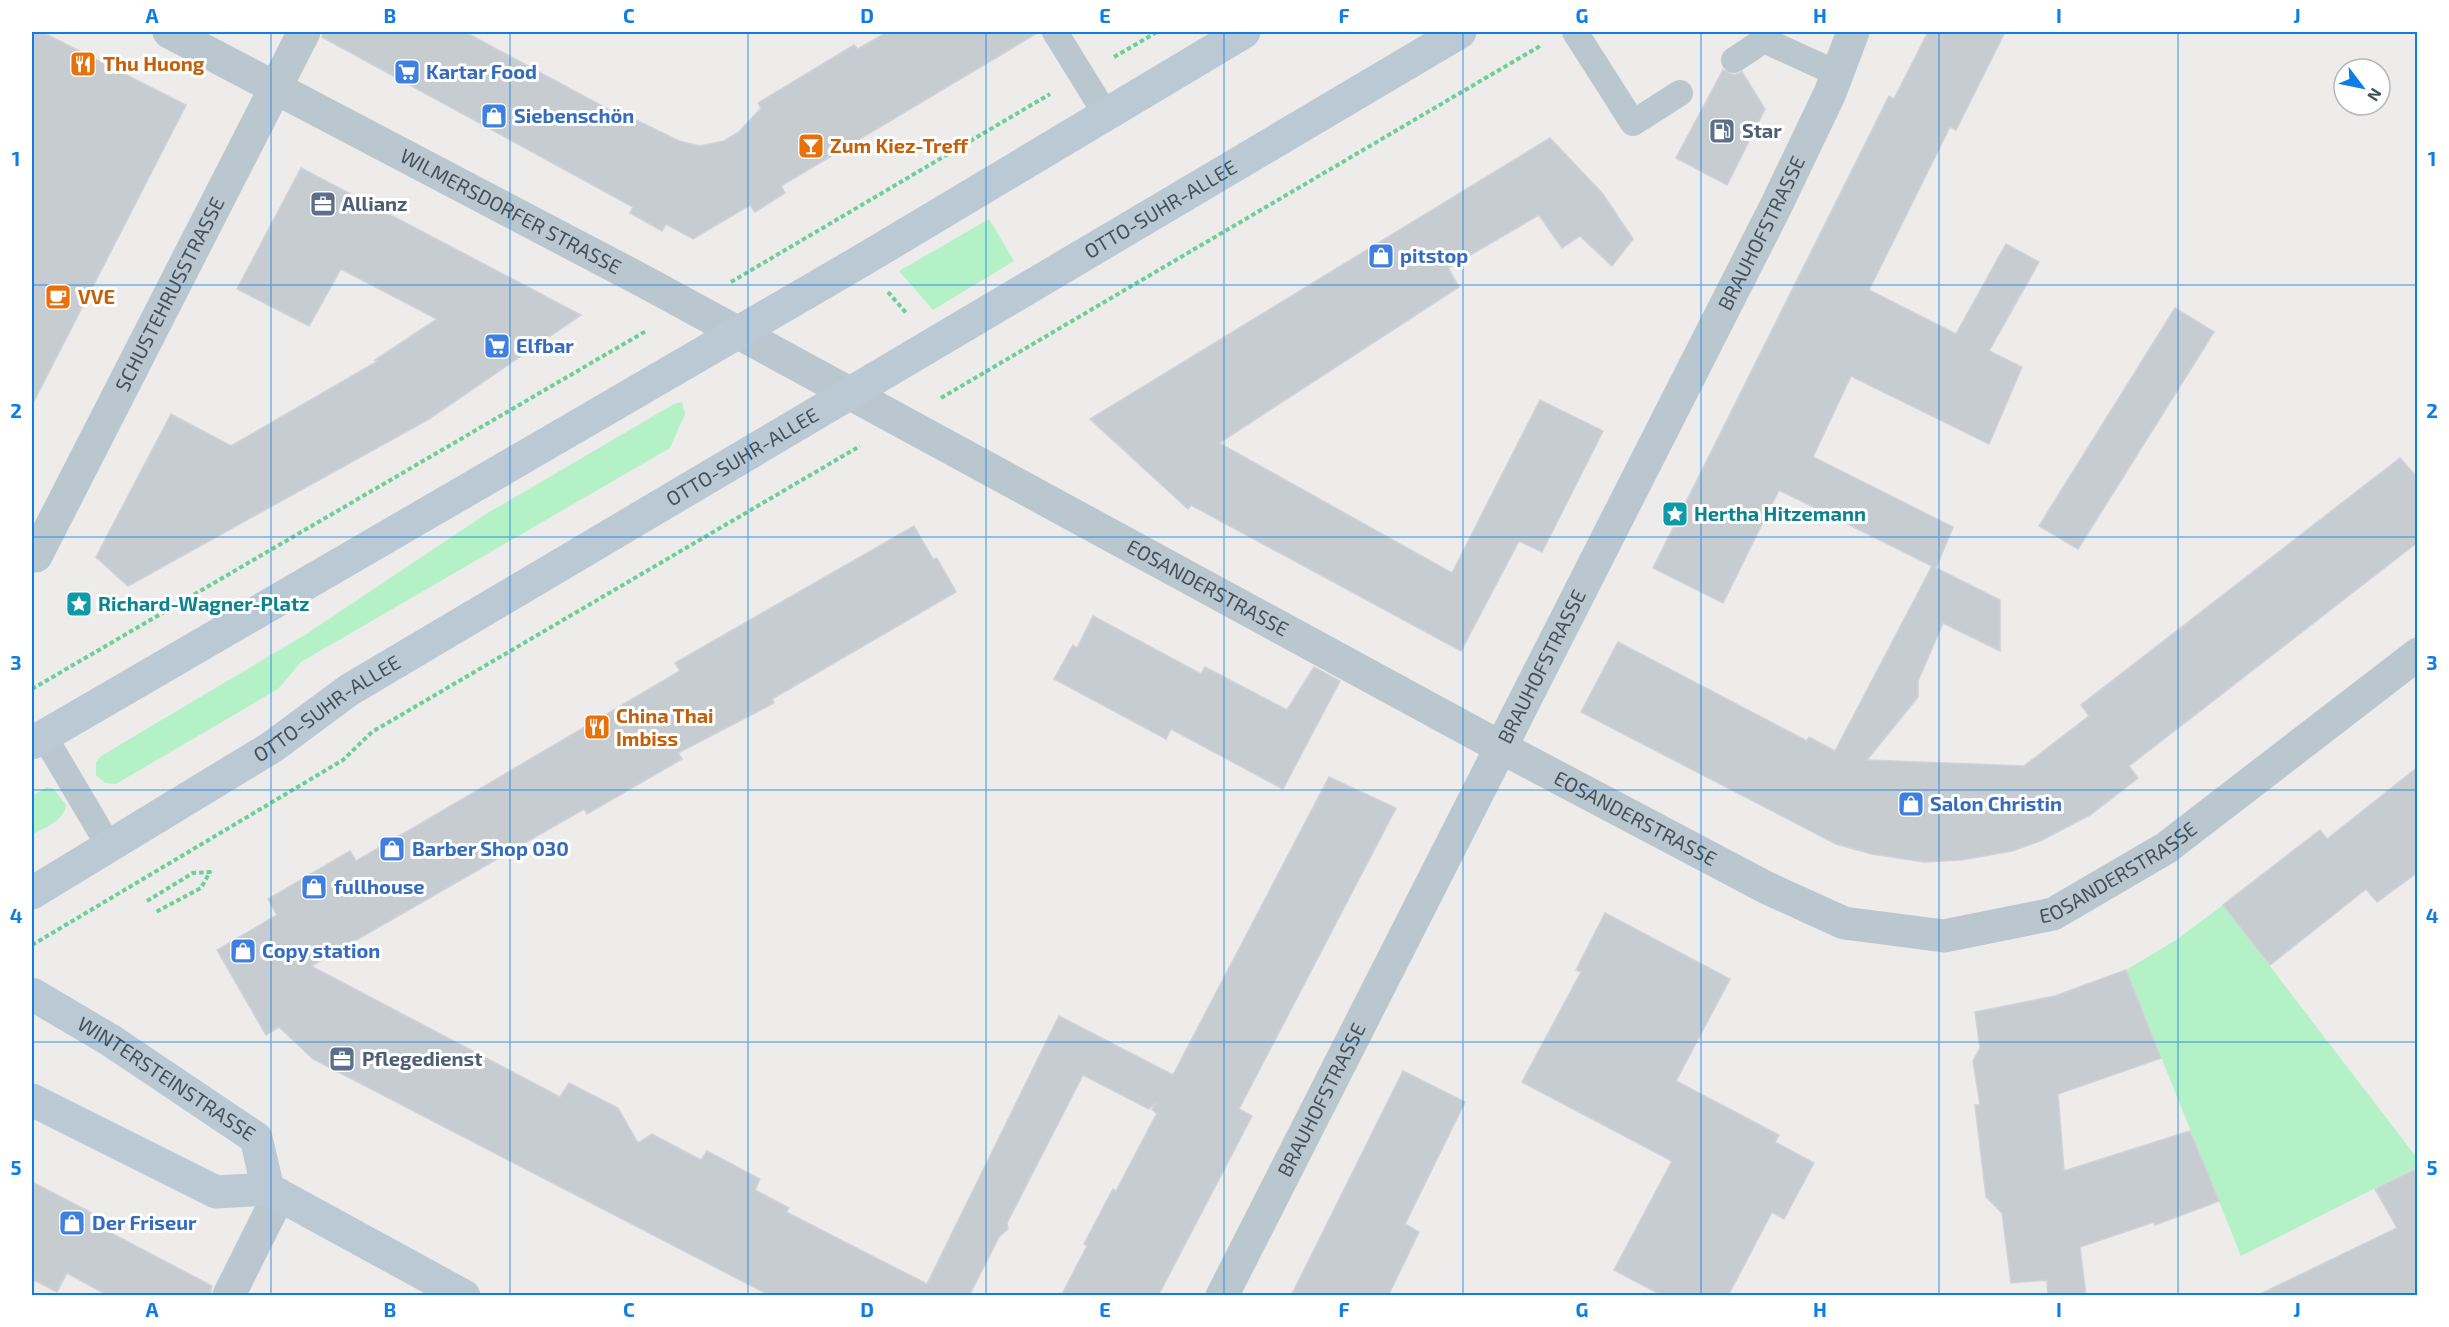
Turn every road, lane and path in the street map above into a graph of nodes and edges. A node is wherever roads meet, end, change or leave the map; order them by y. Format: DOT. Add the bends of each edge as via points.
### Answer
graph roads {
  1 [pos="169,32"];
  2 [pos="304,32"];
  3 [pos="1055,32"];
  4 [pos="1157,32"];
  5 [pos="1244,32"];
  6 [pos="1460,32"];
  7 [pos="1575,32"];
  8 [pos="1853,32"];
  9 [pos="1544,44"];
  10 [pos="1734,60"];
  11 [pos="1838,74"];
  12 [pos="1083,75"];
  13 [pos="276,87"];
  14 [pos="1680,93"];
  15 [pos="1105,113"];
  16 [pos="770,259"];
  17 [pos="887,291"];
  18 [pos="914,322"];
  19 [pos="738,332"];
  20 [pos="587,365"];
  21 [pos="992,368"];
  22 [pos="849,392"];
  23 [pos="781,492"];
  24 [pos="34,560"];
  25 [pos="2418,654"];
  26 [pos="32,689"];
  27 [pos="38,740"];
  28 [pos="1502,748"];
  29 [pos="109,846"];
  30 [pos="32,893"];
  31 [pos="147,901"];
  32 [pos="154,914"];
  33 [pos="32,945"];
  34 [pos="32,994"];
  35 [pos="32,1100"];
  36 [pos="273,1192"];
  37 [pos="229,1295"];
  38 [pos="464,1296"];
  39 [pos="1222,1296"];
  1 -- 13 [label="street, WILMERSDORFER STRASSE"];
  2 -- 13 [label="street, SCHUSTEHRUSSTRASSE"];
  3 -- 12 [label="lane"];
  4 -- 12 [label="path"];
  5 -- 15 [label="main road"];
  6 -- 22 [label="main road, OTTO-SUHR-ALLEE"];
  7 -- 14 [label="lane" via="1633,123"];
  8 -- 11 [label="street, BRAUHOFSTRASSE"];
  9 -- 21 [label="path"];
  10 -- 11 [label="lane" via="1764,40"];
  11 -- 28 [label="street, BRAUHOFSTRASSE" via="1776,206"];
  12 -- 15 [label="lane"];
  12 -- 16 [label="path"];
  13 -- 19 [label="street, WILMERSDORFER STRASSE"];
  13 -- 24 [label="street, SCHUSTEHRUSSTRASSE"];
  15 -- 19 [label="main road"];
  17 -- 18 [label="path"];
  19 -- 22 [label="street, WILMERSDORFER STRASSE"];
  19 -- 27 [label="main road"];
  20 -- 26 [label="path"];
  22 -- 28 [label="street, EOSANDERSTRASSE"];
  22 -- 29 [label="main road, OTTO-SUHR-ALLEE" via="349,690 272,747"];
  23 -- 33 [label="path" via="372,732 343,760"];
  25 -- 28 [label="street, EOSANDERSTRASSE" via="2166,848 2053,914 1944,936 1844,923 1767,888"];
  27 -- 29 [label="lane"];
  28 -- 39 [label="street, BRAUHOFSTRASSE"];
  29 -- 30 [label="main road, OTTO-SUHR-ALLEE"];
  31 -- 32 [label="path" via="193,873 210,872 201,888"];
  34 -- 36 [label="main road, WINTERSTEINSTRASSE" via="110,1040 256,1138"];
  35 -- 36 [label="main road" via="216,1192"];
  36 -- 37 [label="street"];
  36 -- 38 [label="main road"];
}
